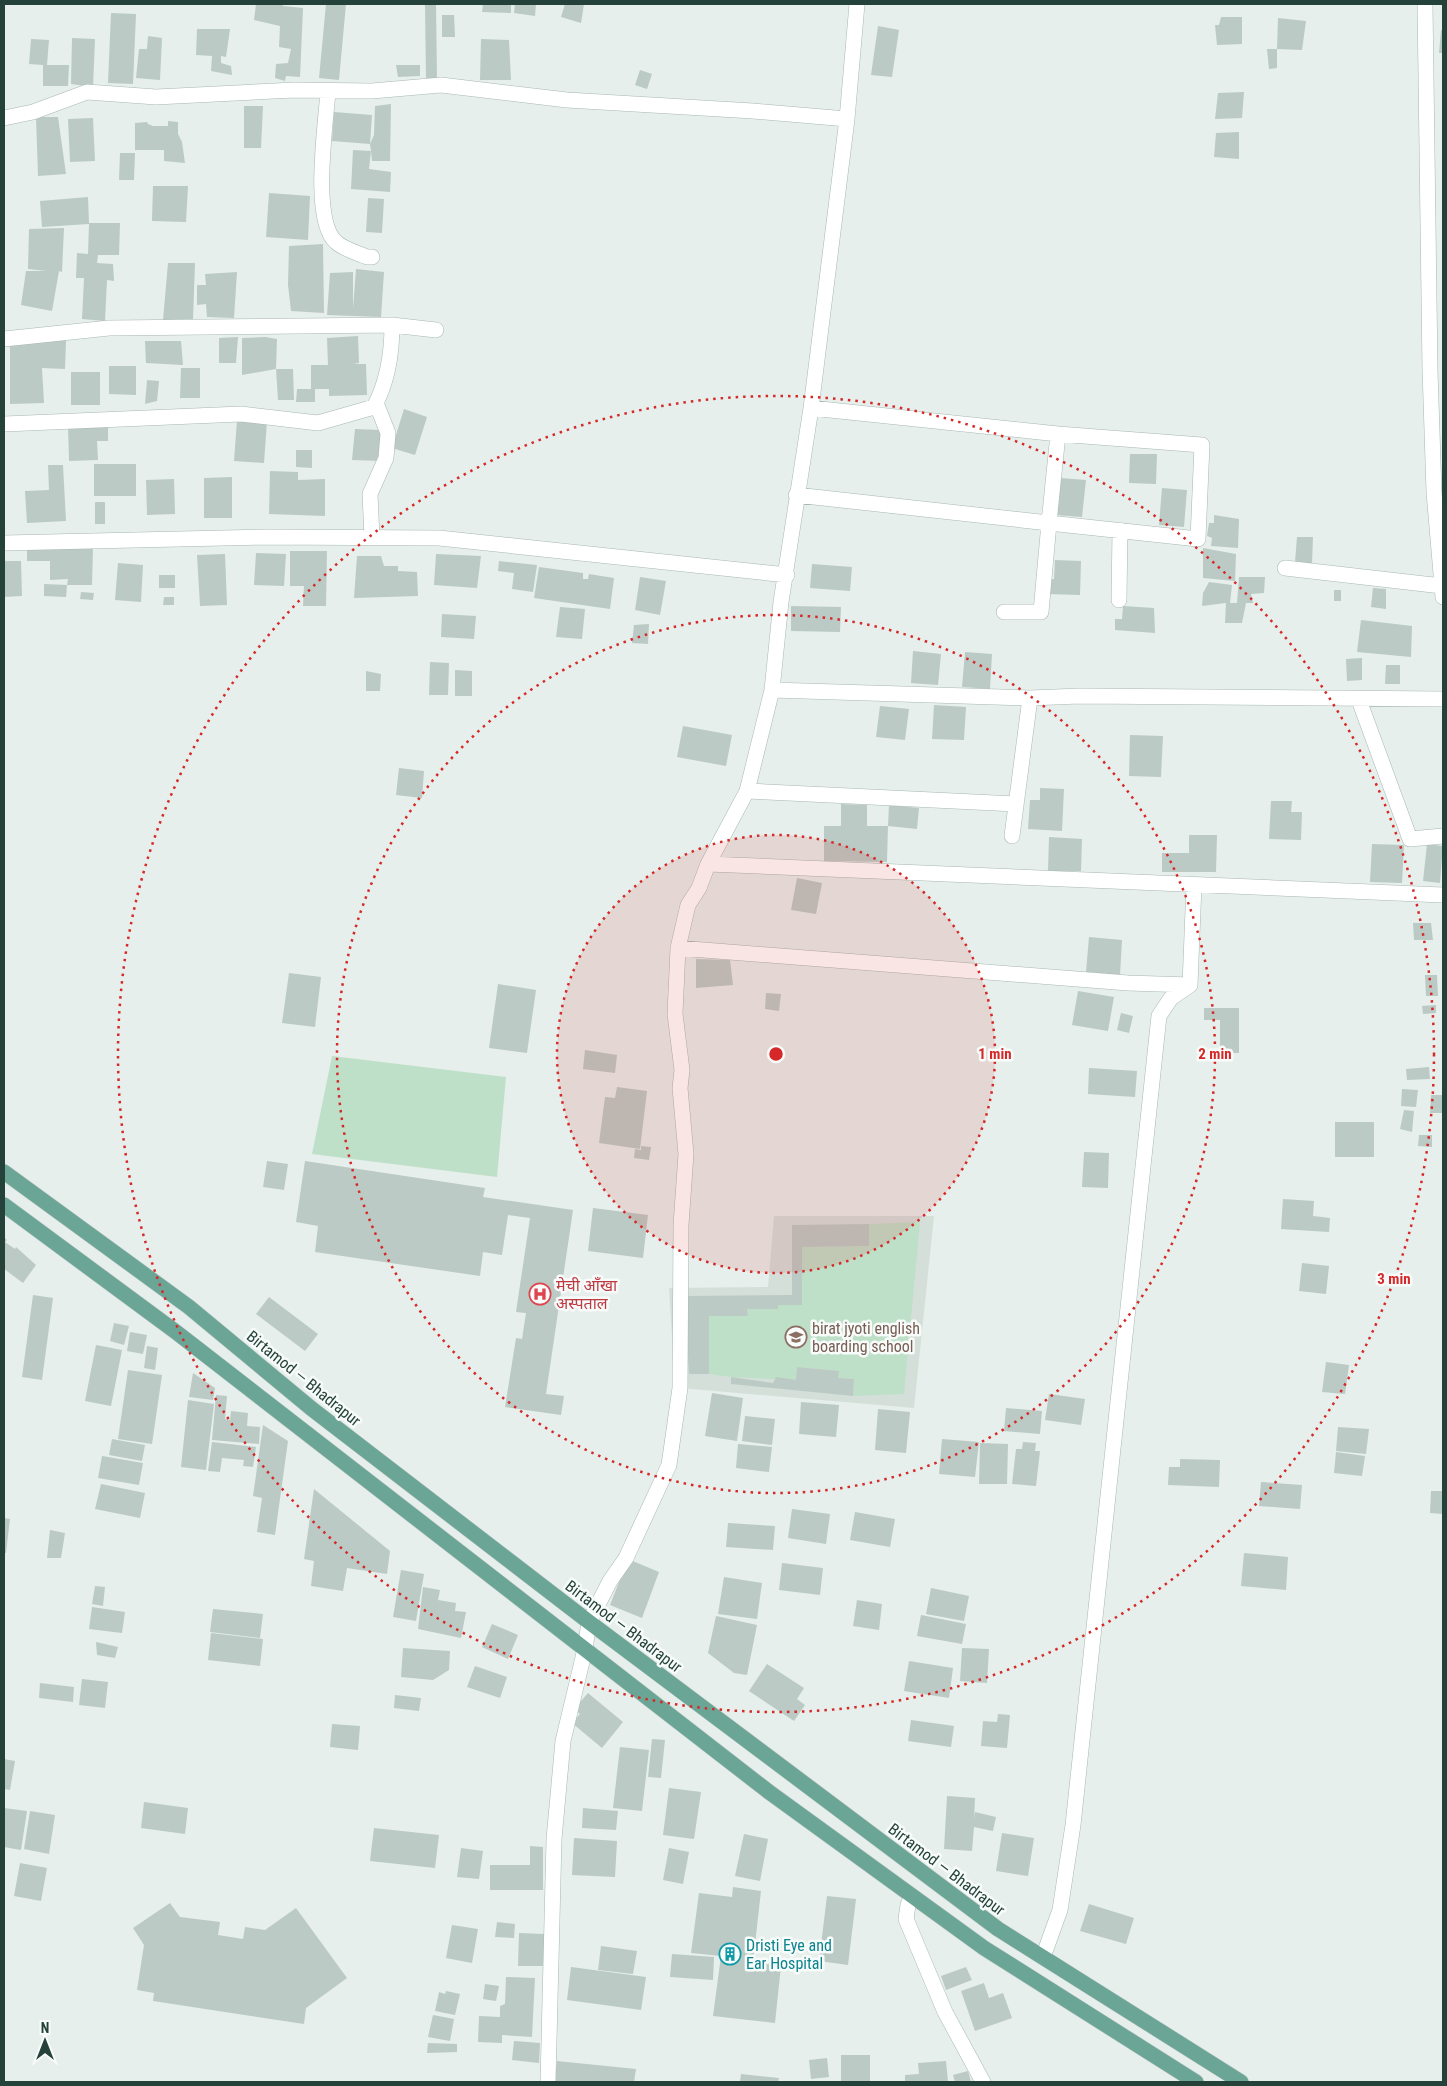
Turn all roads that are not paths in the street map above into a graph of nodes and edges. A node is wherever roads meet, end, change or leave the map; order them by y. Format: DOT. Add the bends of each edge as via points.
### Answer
graph roads {
  1 [pos="857,4"];
  2 [pos="1425,4"];
  3 [pos="328,91"];
  4 [pos="4,118"];
  5 [pos="847,119"];
  6 [pos="372,257"];
  7 [pos="392,325"];
  8 [pos="1436,328"];
  9 [pos="436,330"];
  10 [pos="4,339"];
  11 [pos="1437,370"];
  12 [pos="376,403"];
  13 [pos="811,408"];
  14 [pos="4,424"];
  15 [pos="1058,434"];
  16 [pos="1439,493"];
  17 [pos="796,495"];
  18 [pos="1049,522"];
  19 [pos="1120,530"];
  20 [pos="372,536"];
  21 [pos="4,543"];
  22 [pos="1285,568"];
  23 [pos="786,575"];
  24 [pos="1443,591"];
  25 [pos="1119,600"];
  26 [pos="1004,612"];
  27 [pos="772,690"];
  28 [pos="1030,698"];
  29 [pos="1359,700"];
  30 [pos="1443,700"];
  31 [pos="747,791"];
  32 [pos="1016,804"];
  33 [pos="1012,836"];
  34 [pos="1443,836"];
  35 [pos="708,864"];
  36 [pos="1194,885"];
  37 [pos="1443,895"];
  38 [pos="678,948"];
  39 [pos="1190,985"];
  40 [pos="4,1172"];
  41 [pos="4,1205"];
  42 [pos="312,1409"];
  43 [pos="295,1424"];
  44 [pos="588,1622"];
  45 [pos="585,1649"];
  46 [pos="886,1846"];
  47 [pos="873,1867"];
  48 [pos="912,1896"];
  49 [pos="1042,1957"];
  50 [pos="548,2082"];
  51 [pos="983,2082"];
  52 [pos="1196,2082"];
  53 [pos="1241,2082"];
  1 -- 5 [label="street"];
  2 -- 8 [label="street"];
  3 -- 4 [label="street" via="156,97 87,92 33,112"];
  3 -- 5 [label="street" via="441,85 567,100"];
  3 -- 6 [label="street" via="321,186 324,221 335,242"];
  5 -- 13 [label="street"];
  7 -- 9 [label="street"];
  7 -- 10 [label="street" via="108,328"];
  7 -- 12 [label="street" via="392,348 385,387"];
  8 -- 11 [label="street"];
  11 -- 16 [label="street"];
  12 -- 14 [label="street" via="374,407 318,424 241,414"];
  12 -- 20 [label="street" via="388,433 386,458 370,494"];
  13 -- 15 [label="street"];
  13 -- 17 [label="street"];
  15 -- 18 [label="street"];
  15 -- 19 [label="street" via="1202,445 1198,539"];
  16 -- 24 [label="street"];
  17 -- 18 [label="street"];
  17 -- 23 [label="street"];
  18 -- 19 [label="street"];
  18 -- 26 [label="street" via="1041,612"];
  19 -- 25 [label="street"];
  20 -- 21 [label="street"];
  20 -- 23 [label="street" via="439,538"];
  22 -- 24 [label="street"];
  23 -- 27 [label="street"];
  27 -- 28 [label="street"];
  27 -- 31 [label="street"];
  28 -- 29 [label="street"];
  28 -- 32 [label="street"];
  29 -- 30 [label="street"];
  29 -- 34 [label="street" via="1410,839"];
  31 -- 32 [label="street"];
  31 -- 35 [label="street"];
  32 -- 33 [label="street"];
  35 -- 36 [label="street"];
  35 -- 38 [label="street" via="688,905"];
  36 -- 37 [label="street"];
  36 -- 39 [label="street"];
  38 -- 39 [label="street"];
  38 -- 44 [label="street" via="675,1014 682,1070 680,1088 686,1154 681,1225 680,1388 669,1465 626,1558"];
  39 -- 49 [label="street" via="1171,998 1159,1016 1073,1824 1060,1910"];
  40 -- 42 [label="main road, Birtamod — Bhadrapur" via="189,1307"];
  41 -- 43 [label="main road"];
  42 -- 43 [label="main road"];
  42 -- 44 [label="main road, Birtamod — Bhadrapur"];
  43 -- 45 [label="main road"];
  44 -- 45 [label="street"];
  44 -- 46 [label="main road, Birtamod — Bhadrapur"];
  45 -- 47 [label="main road" via="769,1792"];
  45 -- 50 [label="street" via="563,1741 554,1839"];
  46 -- 47 [label="main road"];
  46 -- 49 [label="main road, Birtamod — Bhadrapur" via="998,1929"];
  47 -- 48 [label="main road"];
  48 -- 51 [label="street" via="906,1919 945,2012"];
  48 -- 52 [label="main road" via="984,1948"];
  49 -- 53 [label="main road, Birtamod — Bhadrapur"];
}
